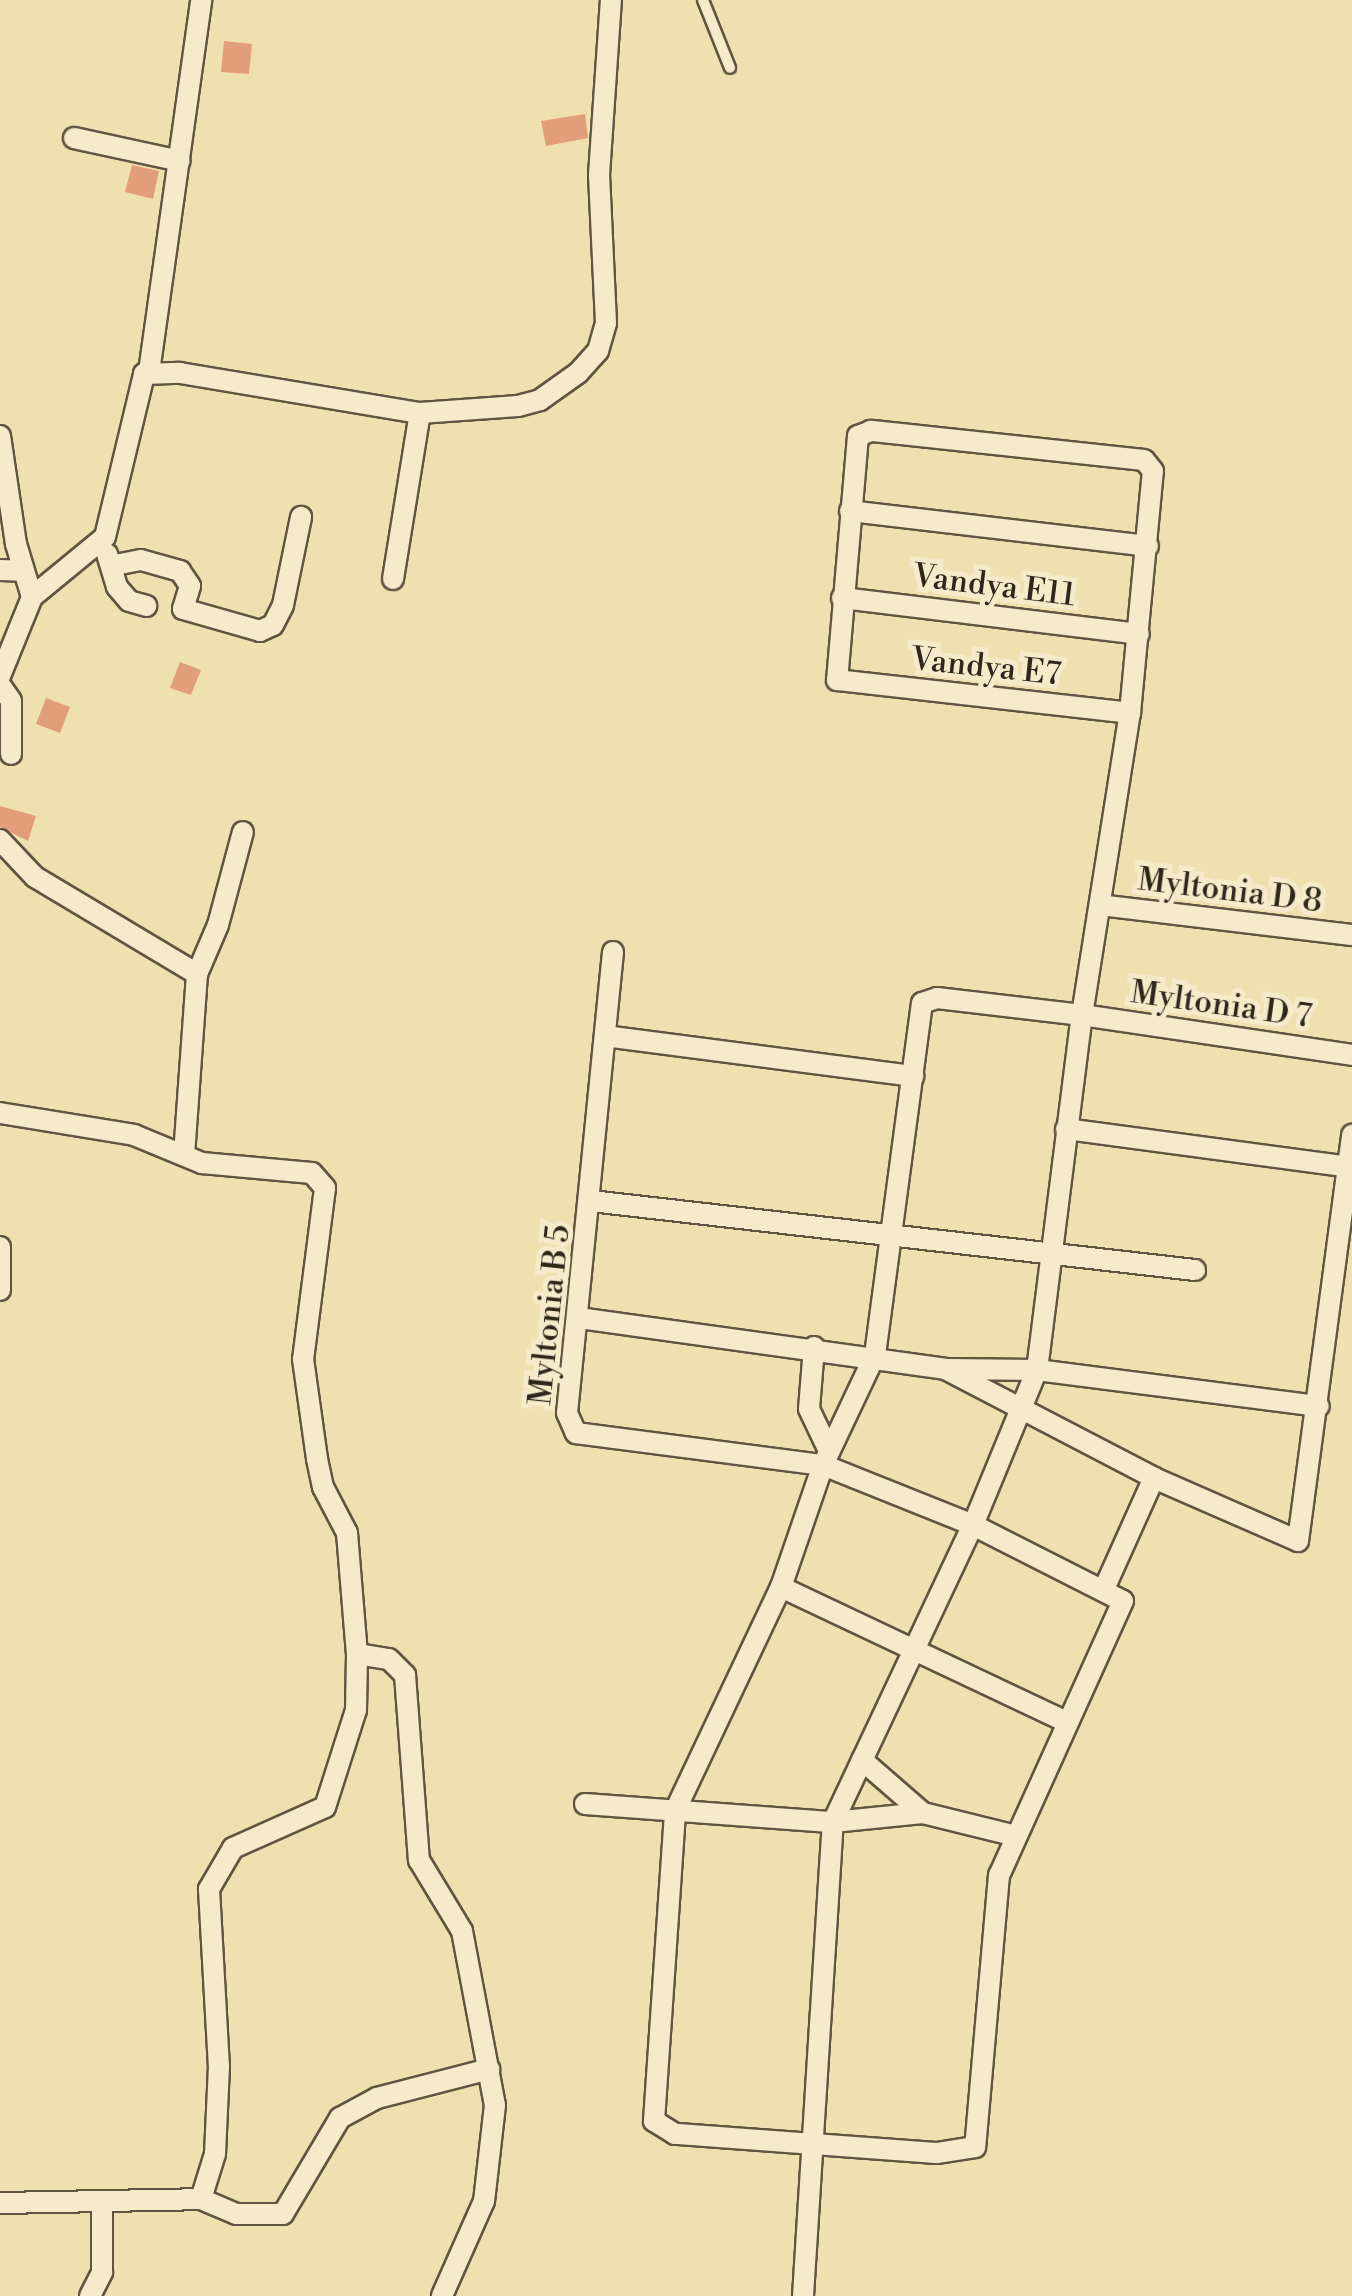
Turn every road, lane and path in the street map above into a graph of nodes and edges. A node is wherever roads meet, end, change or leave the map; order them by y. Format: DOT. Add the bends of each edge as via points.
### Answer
graph roads {
  1 [pos="201,0"];
  2 [pos="611,0"];
  3 [pos="703,0"];
  4 [pos="730,68"];
  5 [pos="74,138"];
  6 [pos="180,162"];
  7 [pos="149,372"];
  8 [pos="420,413"];
  9 [pos="0,436"];
  10 [pos="850,511"];
  11 [pos="300,517"];
  12 [pos="101,544"];
  13 [pos="1148,546"];
  14 [pos="115,565"];
  15 [pos="0,570"];
  16 [pos="23,571"];
  17 [pos="393,580"];
  18 [pos="32,597"];
  19 [pos="842,598"];
  20 [pos="146,606"];
  21 [pos="1139,634"];
  22 [pos="0,676"];
  23 [pos="0,685"];
  24 [pos="1130,712"];
  25 [pos="11,754"];
  26 [pos="242,832"];
  27 [pos="0,840"];
  28 [pos="1100,906"];
  29 [pos="1352,936"];
  30 [pos="613,952"];
  31 [pos="197,974"];
  32 [pos="1082,1015"];
  33 [pos="605,1036"];
  34 [pos="1352,1054"];
  35 [pos="914,1076"];
  36 [pos="0,1113"];
  37 [pos="1066,1130"];
  38 [pos="1352,1135"];
  39 [pos="184,1156"];
  40 [pos="1350,1166"];
  41 [pos="592,1201"];
  42 [pos="894,1235"];
  43 [pos="0,1247"];
  44 [pos="1054,1253"];
  45 [pos="1196,1270"];
  46 [pos="0,1290"];
  47 [pos="580,1318"];
  48 [pos="814,1347"];
  49 [pos="875,1354"];
  50 [pos="945,1369"];
  51 [pos="1037,1370"];
  52 [pos="1320,1406"];
  53 [pos="1020,1412"];
  54 [pos="826,1458"];
  55 [pos="1154,1478"];
  56 [pos="973,1525"];
  57 [pos="781,1587"];
  58 [pos="1104,1589"];
  59 [pos="914,1648"];
  60 [pos="357,1654"];
  61 [pos="1064,1721"];
  62 [pos="862,1760"];
  63 [pos="584,1804"];
  64 [pos="675,1811"];
  65 [pos="923,1813"];
  66 [pos="833,1822"];
  67 [pos="1016,1836"];
  68 [pos="489,2069"];
  69 [pos="816,2144"];
  70 [pos="202,2200"];
  71 [pos="0,2202"];
  72 [pos="102,2202"];
  73 [pos="90,2296"];
  74 [pos="442,2296"];
  75 [pos="803,2296"];
  1 -- 6 [label="street"];
  2 -- 8 [label="street" via="600,174 608,288 598,350 540,400"];
  3 -- 4 [label="lane"];
  5 -- 6 [label="street"];
  6 -- 7 [label="street"];
  7 -- 8 [label="street"];
  7 -- 12 [label="street" via="140,378"];
  8 -- 17 [label="street"];
  9 -- 16 [label="street"];
  10 -- 13 [label="street"];
  10 -- 13 [label="street" via="858,436 871,431 1144,460 1153,471"];
  10 -- 19 [label="street"];
  11 -- 14 [label="street" via="282,605 273,626 260,630 184,609 190,586 180,572 141,560"];
  12 -- 14 [label="street"];
  12 -- 18 [label="street" via="50,576"];
  13 -- 21 [label="street"];
  14 -- 20 [label="street" via="128,601"];
  15 -- 16 [label="street"];
  16 -- 18 [label="street"];
  18 -- 22 [label="street"];
  19 -- 21 [label="street, Vandya E11"];
  19 -- 24 [label="street, Vandya E7" via="835,678"];
  21 -- 24 [label="street"];
  23 -- 25 [label="street" via="12,702"];
  24 -- 28 [label="street"];
  26 -- 31 [label="street" via="218,926"];
  27 -- 31 [label="street" via="34,877"];
  28 -- 29 [label="street, Myltonia D 8"];
  28 -- 32 [label="street"];
  30 -- 33 [label="street, Myltonia B 5"];
  31 -- 39 [label="street"];
  32 -- 34 [label="street, Myltonia D 7"];
  32 -- 35 [label="street, Myltonia D 7" via="929,1000 920,1008"];
  32 -- 37 [label="street"];
  33 -- 35 [label="street"];
  33 -- 41 [label="street, Myltonia B 5"];
  35 -- 42 [label="street"];
  36 -- 39 [label="street" via="134,1135"];
  37 -- 40 [label="street"];
  37 -- 44 [label="street"];
  38 -- 40 [label="street"];
  39 -- 60 [label="street" via="312,1173 325,1188 304,1375 323,1487 347,1533"];
  40 -- 52 [label="street"];
  41 -- 42 [label="street"];
  41 -- 47 [label="street, Myltonia B 5"];
  42 -- 44 [label="street"];
  42 -- 49 [label="street"];
  43 -- 46 [label="street"];
  44 -- 45 [label="street"];
  44 -- 51 [label="street"];
  47 -- 48 [label="street"];
  47 -- 54 [label="street, Myltonia B 5" via="567,1413 576,1433"];
  48 -- 49 [label="street"];
  48 -- 54 [label="street" via="810,1409"];
  49 -- 50 [label="street"];
  49 -- 54 [label="street"];
  50 -- 51 [label="street"];
  50 -- 53 [label="street"];
  51 -- 52 [label="street"];
  51 -- 53 [label="street"];
  52 -- 55 [label="street" via="1298,1540"];
  53 -- 55 [label="street"];
  53 -- 56 [label="street"];
  54 -- 56 [label="street"];
  54 -- 57 [label="street"];
  55 -- 58 [label="street"];
  56 -- 58 [label="street"];
  56 -- 59 [label="street"];
  57 -- 59 [label="street"];
  57 -- 64 [label="street"];
  58 -- 61 [label="street" via="1123,1601 1121,1610"];
  59 -- 61 [label="street"];
  59 -- 62 [label="street"];
  60 -- 68 [label="street" via="389,1659 405,1675 419,1860 462,1930"];
  60 -- 70 [label="street" via="356,1710 326,1808 232,1848 209,1889 219,2066 215,2154"];
  61 -- 67 [label="street"];
  62 -- 65 [label="street"];
  62 -- 66 [label="street"];
  63 -- 64 [label="street"];
  64 -- 66 [label="street"];
  64 -- 69 [label="street" via="654,2121 676,2134"];
  65 -- 66 [label="street"];
  65 -- 67 [label="street"];
  66 -- 69 [label="street"];
  67 -- 69 [label="street" via="992,1900 978,2142 968,2151 936,2153"];
  68 -- 70 [label="street" via="376,2098 340,2118 283,2214 236,2214"];
  68 -- 74 [label="street" via="496,2106 484,2200"];
  69 -- 75 [label="street"];
  70 -- 72 [label="street"];
  71 -- 72 [label="street"];
  72 -- 73 [label="street" via="102,2272"];
}
